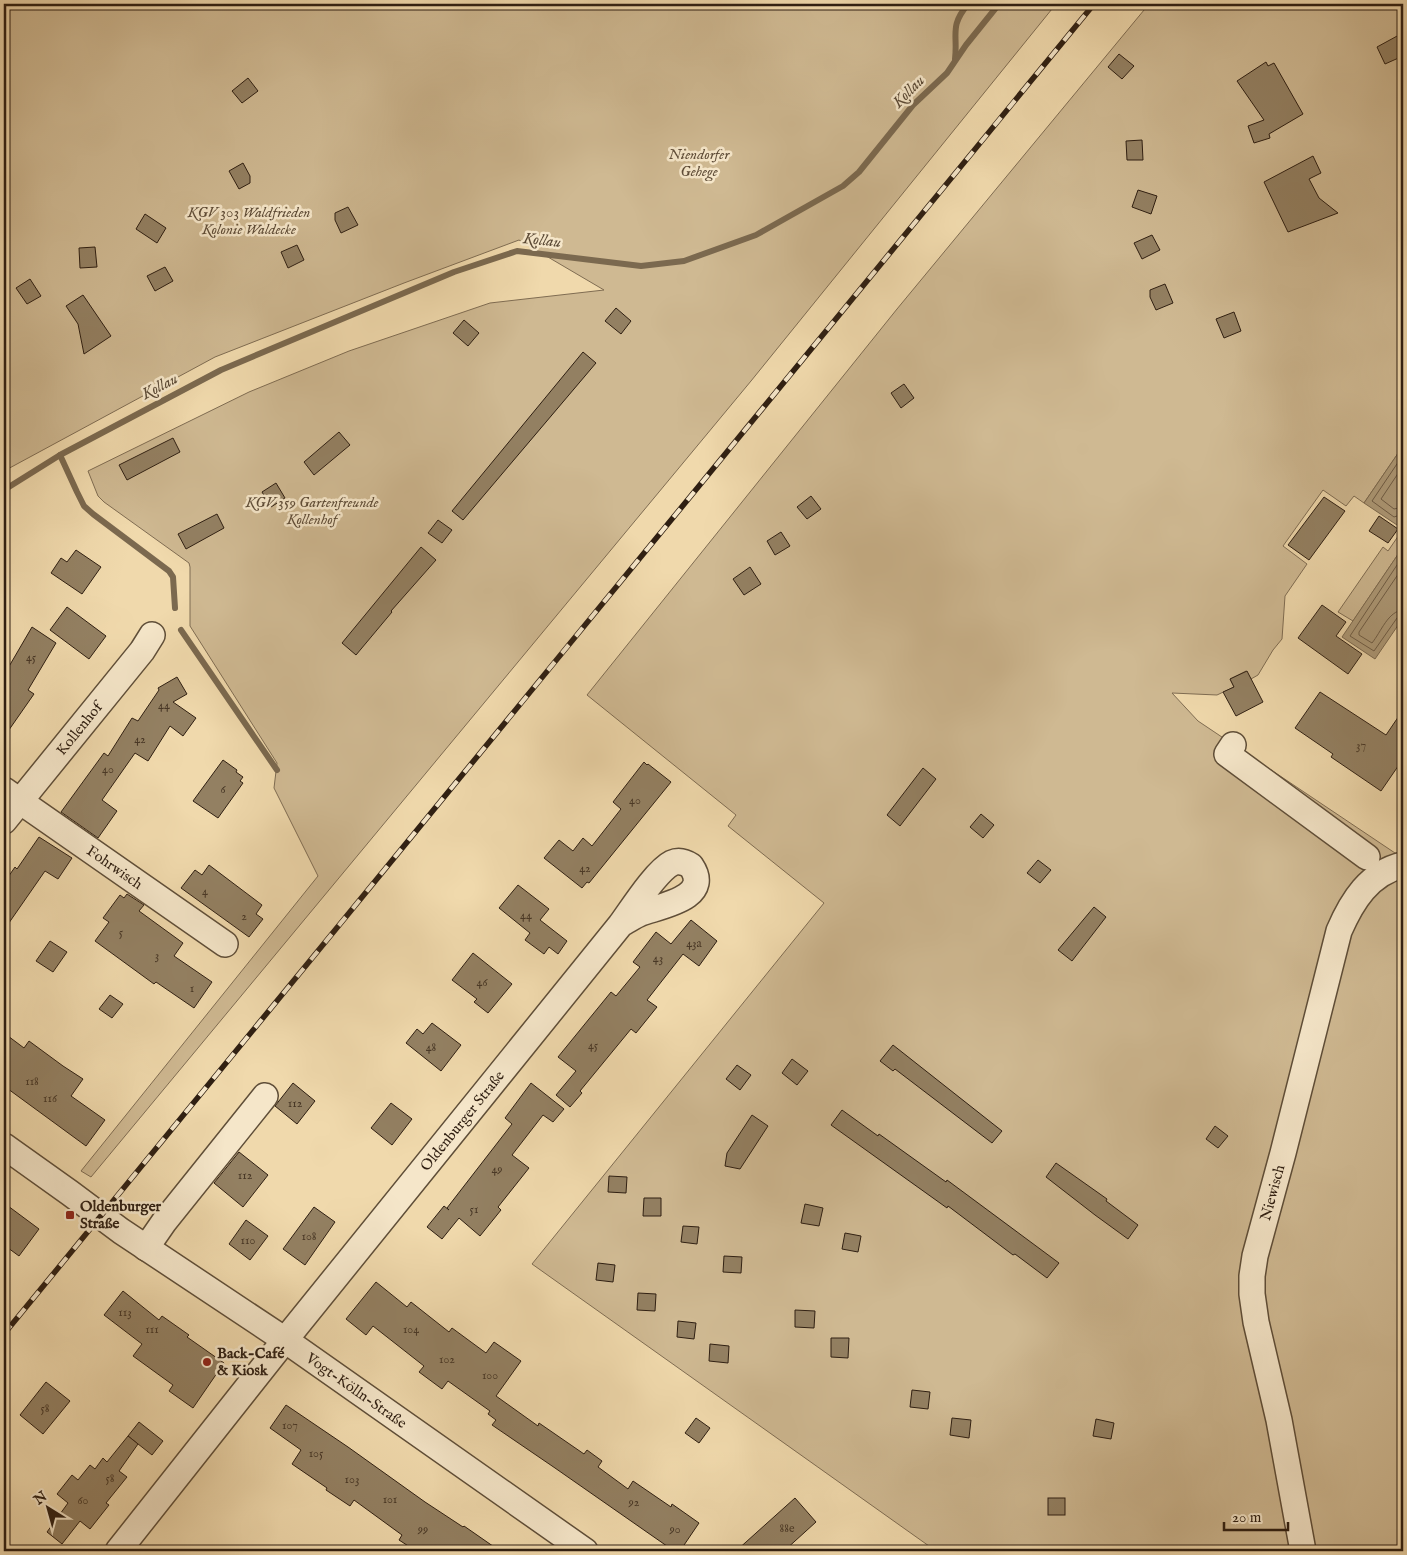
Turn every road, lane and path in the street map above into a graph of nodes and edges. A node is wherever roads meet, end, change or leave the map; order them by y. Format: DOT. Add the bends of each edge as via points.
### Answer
graph roads {
  1 [pos="152,635"];
  2 [pos="1233,745"];
  3 [pos="12,796"];
  4 [pos="4,821"];
  5 [pos="1367,857"];
  6 [pos="1403,865"];
  7 [pos="621,924"];
  8 [pos="225,944"];
  9 [pos="265,1096"];
  10 [pos="4,1146"];
  11 [pos="146,1248"];
  12 [pos="285,1340"];
  13 [pos="118,1551"];
  14 [pos="585,1551"];
  15 [pos="1303,1551"];
  1 -- 3 [label="street, Kollenhof" via="142,651"];
  2 -- 5 [label="street" via="1227,754"];
  3 -- 4 [label="street, Kollenhof"];
  3 -- 8 [label="street, Fohrwisch"];
  6 -- 15 [label="street, Niewisch" via="1385,872 1365,886 1339,930 1252,1276 1256,1322 1279,1420"];
  7 -- 12 [label="street, Oldenburger Straße"];
  9 -- 11 [label="street"];
  10 -- 11 [label="street, Vogt-Kölln-Straße"];
  11 -- 12 [label="street, Vogt-Kölln-Straße"];
  12 -- 13 [label="street, Oldenburger Straße"];
  12 -- 14 [label="street, Vogt-Kölln-Straße"];
}
